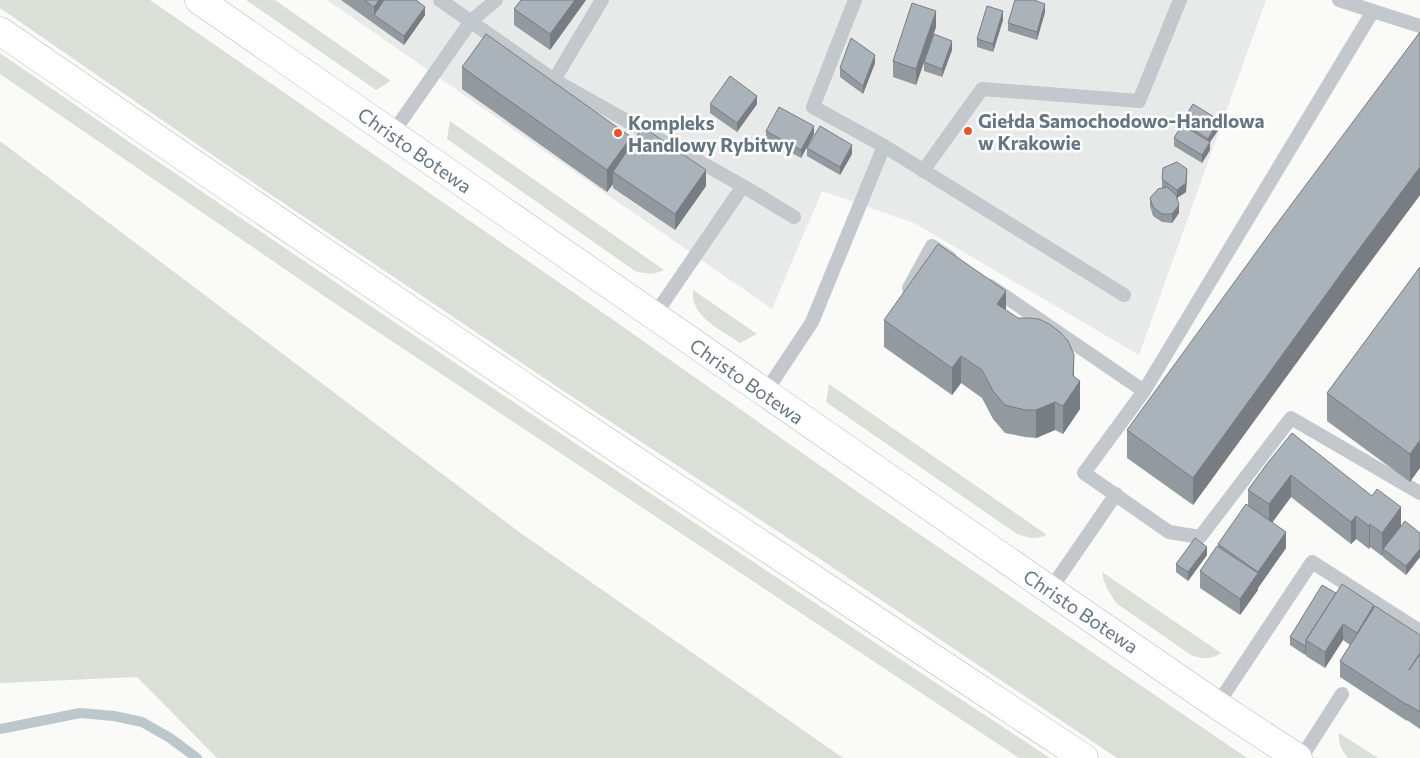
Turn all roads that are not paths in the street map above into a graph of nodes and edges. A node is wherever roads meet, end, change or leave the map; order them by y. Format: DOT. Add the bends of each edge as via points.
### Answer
graph roads {
  1 [pos="199,0"];
  2 [pos="440,0"];
  3 [pos="496,0"];
  4 [pos="602,0"];
  5 [pos="855,0"];
  6 [pos="1180,0"];
  7 [pos="1339,0"];
  8 [pos="1373,11"];
  9 [pos="471,21"];
  10 [pos="1420,26"];
  11 [pos="0,31"];
  12 [pos="554,80"];
  13 [pos="392,134"];
  14 [pos="884,146"];
  15 [pos="923,170"];
  16 [pos="743,186"];
  17 [pos="794,217"];
  18 [pos="964,268"];
  19 [pos="981,279"];
  20 [pos="1124,295"];
  21 [pos="901,302"];
  22 [pos="654,316"];
  23 [pos="1144,392"];
  24 [pos="765,393"];
  25 [pos="1420,493"];
  26 [pos="1116,494"];
  27 [pos="1050,590"];
  28 [pos="1420,631"];
  29 [pos="1342,694"];
  30 [pos="1217,705"];
  31 [pos="1084,758"];
  32 [pos="1299,758"];
  1 -- 13 [label="main road, Christo Botewa"];
  2 -- 9 [label="lane"];
  3 -- 9 [label="lane"];
  4 -- 12 [label="lane"];
  5 -- 14 [label="lane" via="813,107"];
  6 -- 15 [label="lane" via="1139,101 982,89"];
  7 -- 8 [label="lane"];
  8 -- 10 [label="lane"];
  8 -- 23 [label="lane"];
  9 -- 12 [label="lane"];
  9 -- 13 [label="lane"];
  11 -- 31 [label="main road" via="451,338"];
  12 -- 16 [label="lane"];
  13 -- 22 [label="main road, Christo Botewa"];
  14 -- 15 [label="lane"];
  14 -- 24 [label="lane" via="812,322"];
  15 -- 20 [label="lane"];
  16 -- 17 [label="lane"];
  16 -- 22 [label="lane"];
  18 -- 21 [label="lane" via="932,246"];
  19 -- 23 [label="lane"];
  22 -- 24 [label="main road, Christo Botewa"];
  23 -- 26 [label="lane" via="1084,472"];
  24 -- 27 [label="main road, Christo Botewa"];
  25 -- 26 [label="lane" via="1291,418 1200,537 1169,532"];
  26 -- 27 [label="lane"];
  27 -- 30 [label="main road, Christo Botewa"];
  28 -- 30 [label="lane" via="1312,562"];
  29 -- 32 [label="lane"];
  30 -- 32 [label="main road, Christo Botewa"];
}
